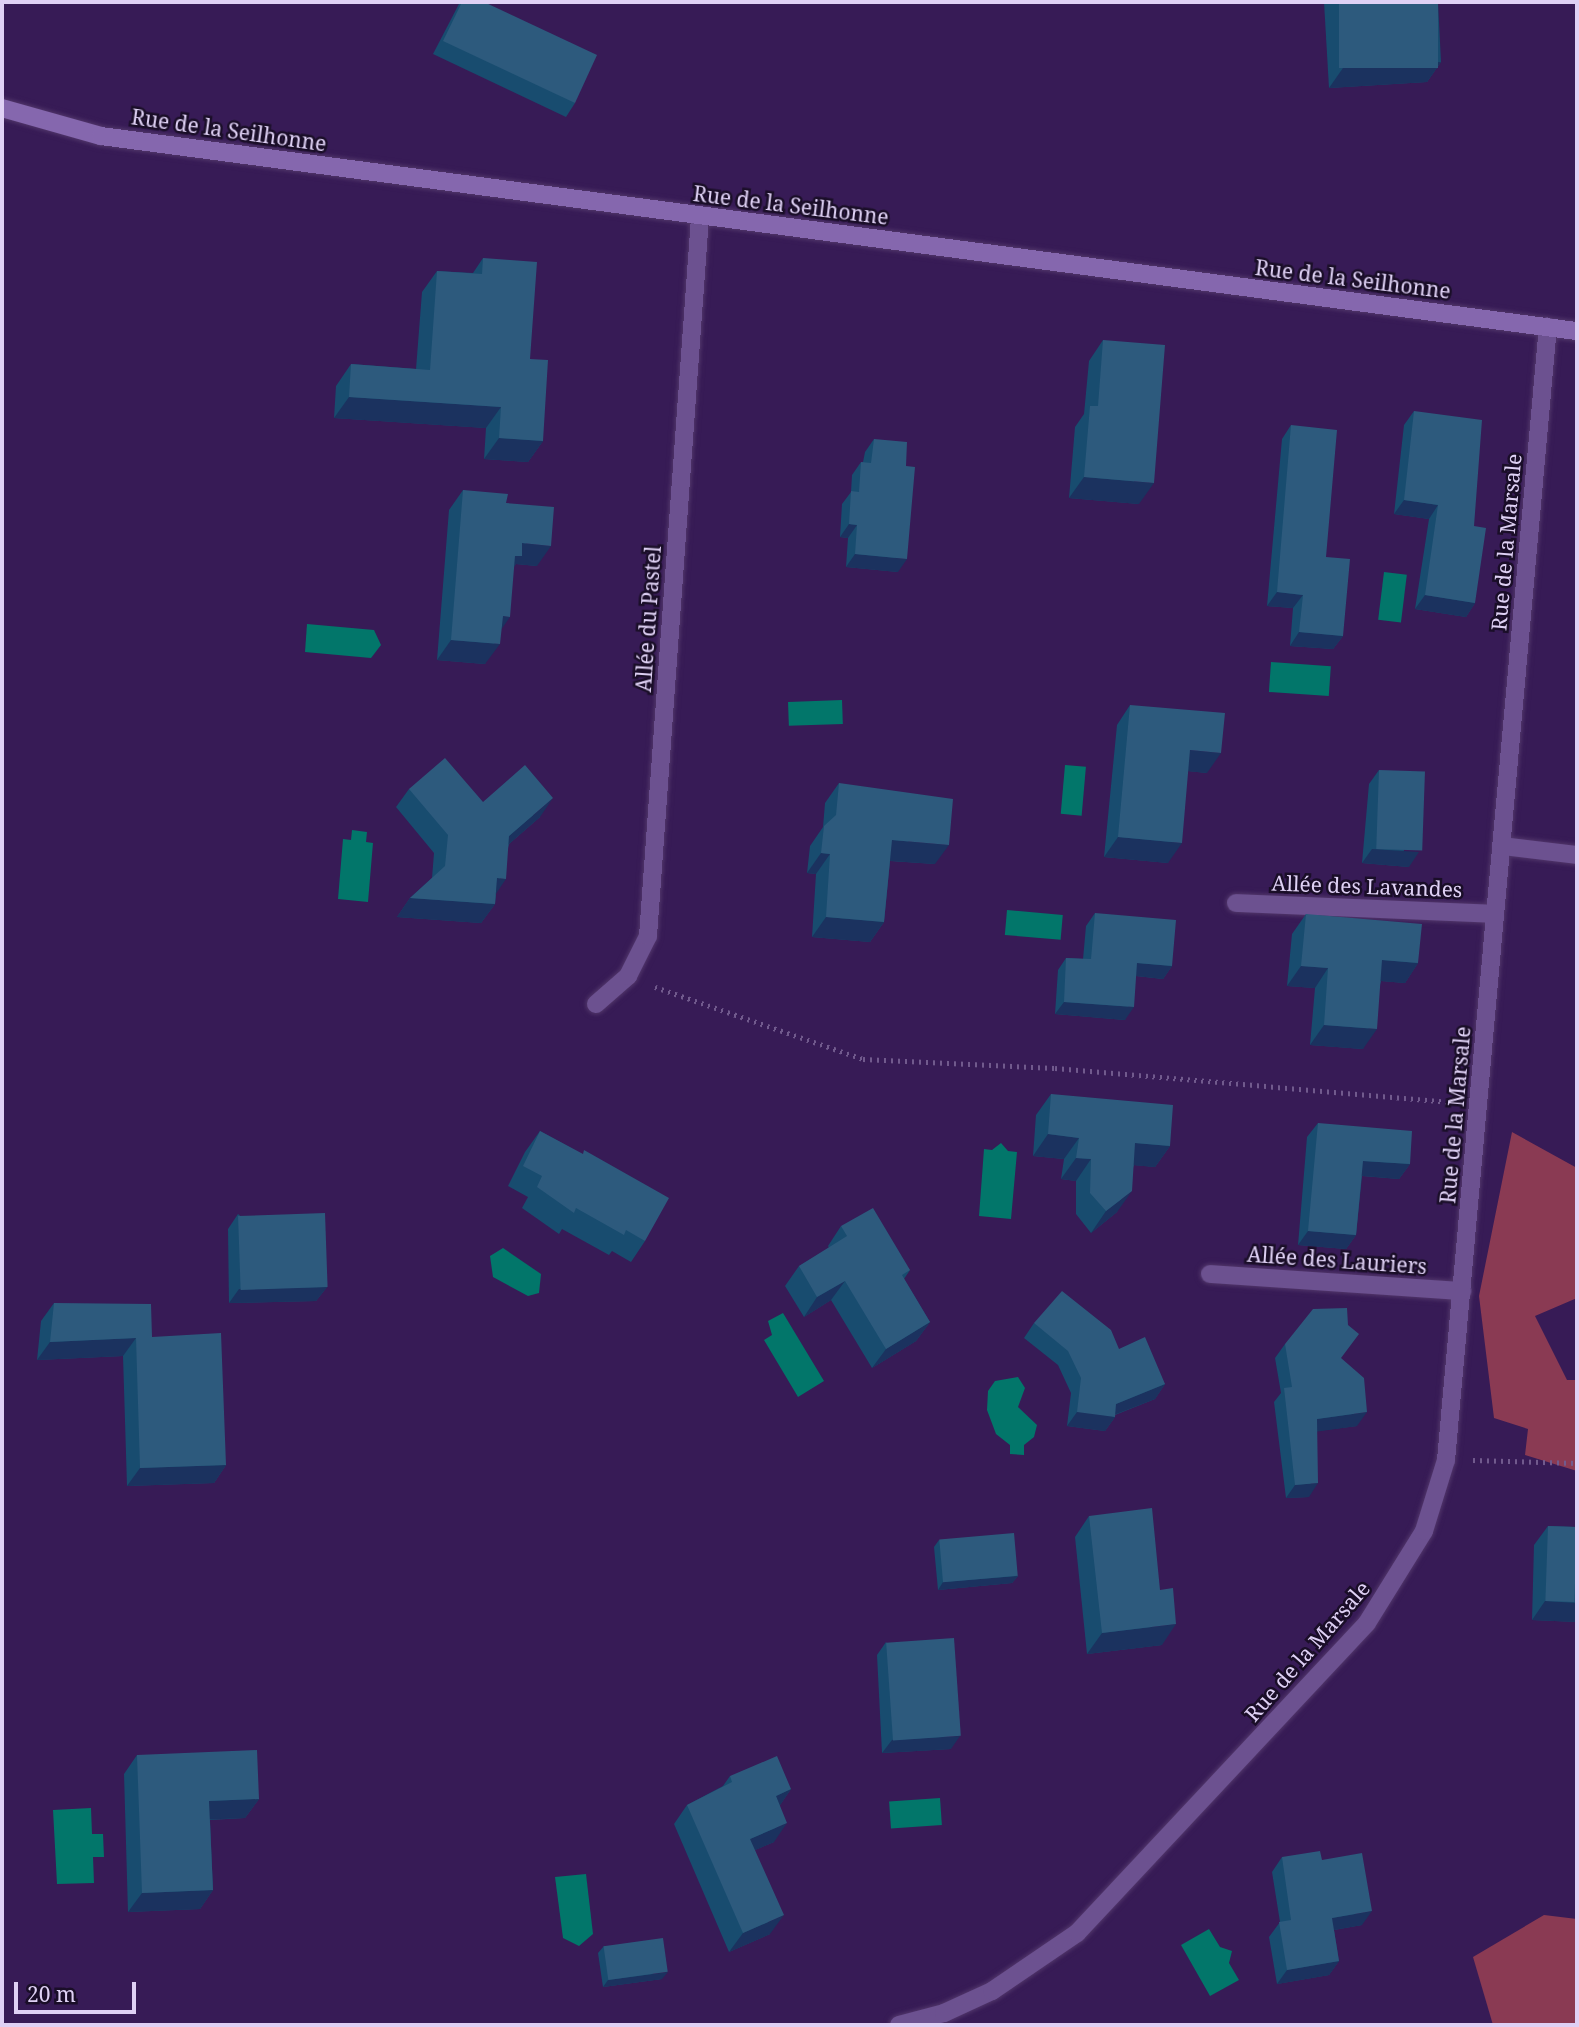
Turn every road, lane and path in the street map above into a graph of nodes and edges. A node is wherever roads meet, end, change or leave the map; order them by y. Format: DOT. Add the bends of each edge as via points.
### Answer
graph roads {
  1 [pos="2,108"];
  2 [pos="700,217"];
  3 [pos="1548,327"];
  4 [pos="1577,331"];
  5 [pos="1502,846"];
  6 [pos="1577,855"];
  7 [pos="1236,903"];
  8 [pos="1495,914"];
  9 [pos="628,976"];
  10 [pos="596,1004"];
  11 [pos="1479,1105"];
  12 [pos="1210,1274"];
  13 [pos="1462,1291"];
  14 [pos="1446,1460"];
  15 [pos="1577,1462"];
  16 [pos="899,2025"];
  1 -- 2 [label="street, Rue de la Seilhonne" via="101,136"];
  2 -- 3 [label="street, Rue de la Seilhonne"];
  2 -- 9 [label="street, Allée du Pastel" via="648,936"];
  3 -- 4 [label="street, Rue de la Seilhonne"];
  3 -- 5 [label="street, Rue de la Marsale"];
  5 -- 6 [label="street"];
  5 -- 8 [label="street, Rue de la Marsale"];
  7 -- 8 [label="street, Allée des Lavandes"];
  8 -- 11 [label="street, Rue de la Marsale"];
  9 -- 10 [label="street, Allée du Pastel"];
  9 -- 11 [label="path" via="863,1059 1055,1068"];
  11 -- 13 [label="street, Rue de la Marsale"];
  12 -- 13 [label="street, Allée des Lauriers"];
  13 -- 14 [label="street, Rue de la Marsale"];
  14 -- 15 [label="path"];
  14 -- 16 [label="street, Rue de la Marsale" via="1424,1531 1367,1623 1116,1894 1077,1933 992,1991 944,2013"];
}
